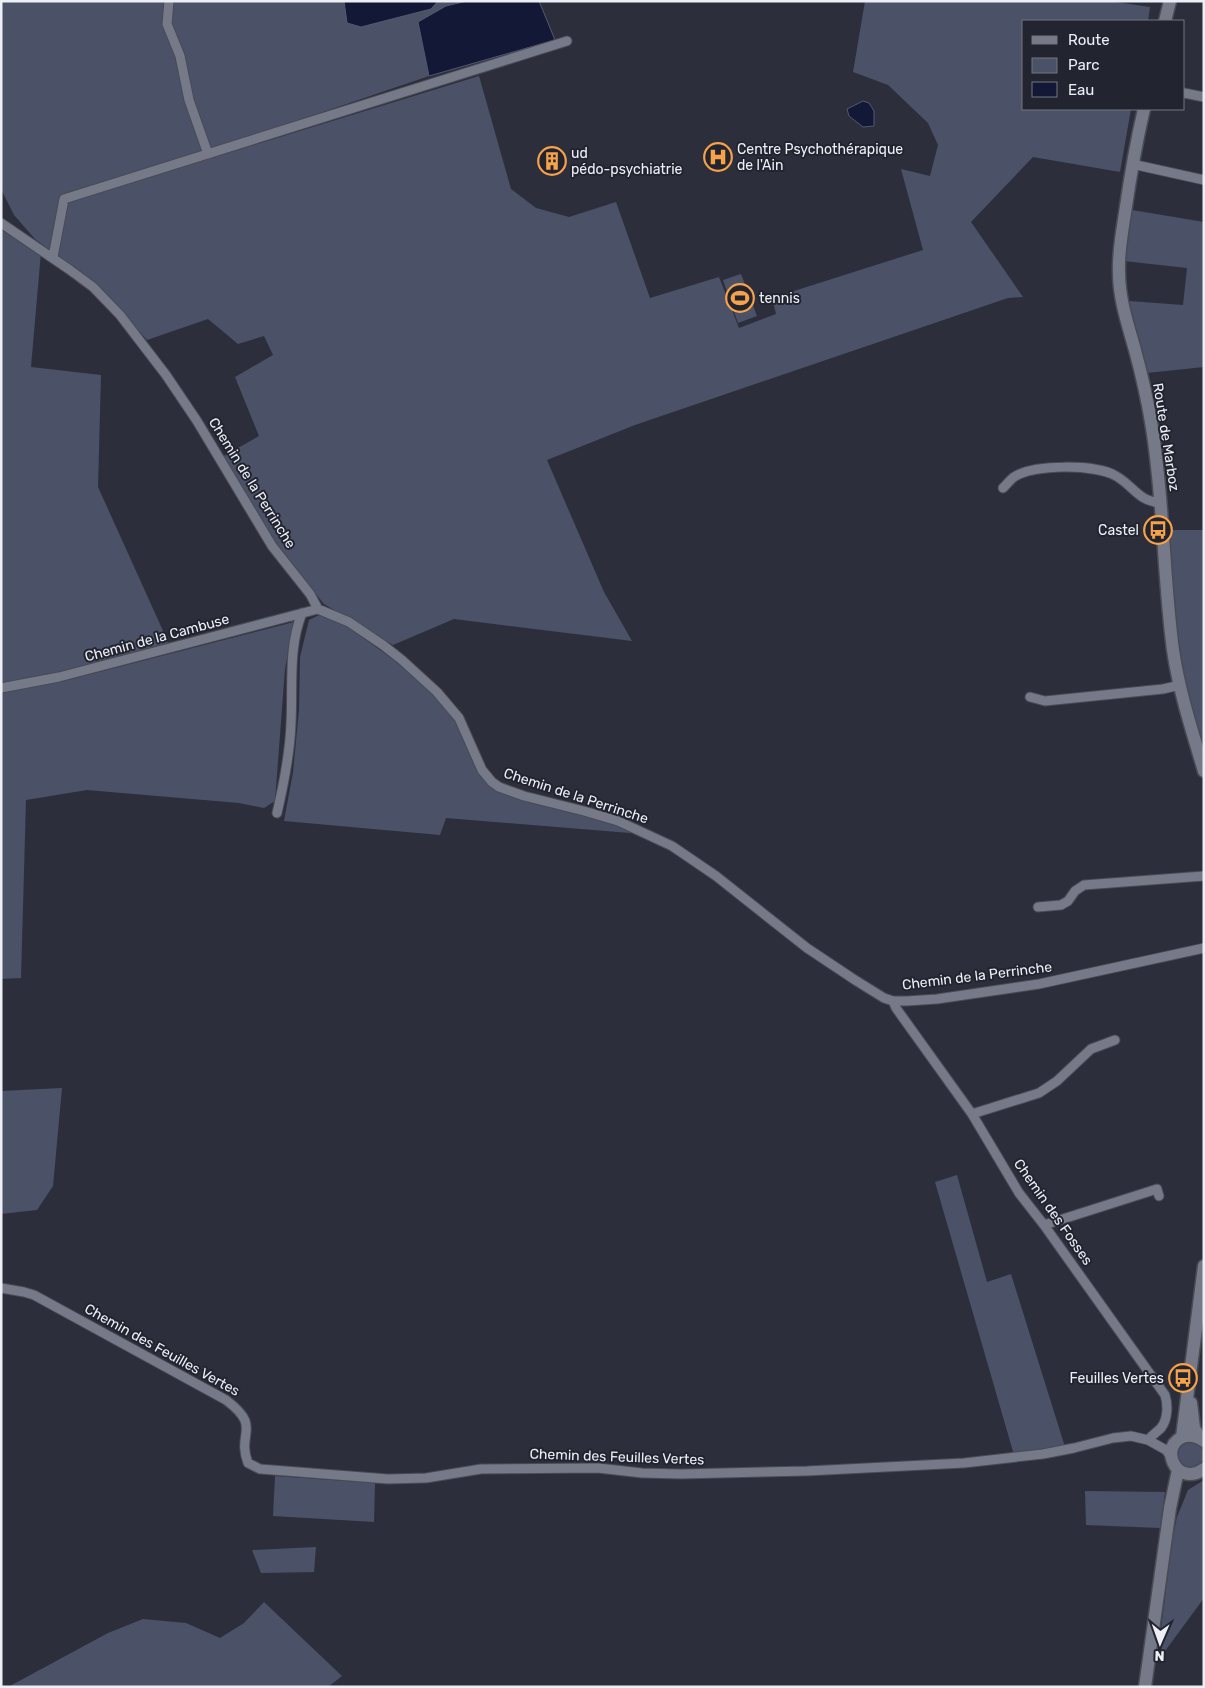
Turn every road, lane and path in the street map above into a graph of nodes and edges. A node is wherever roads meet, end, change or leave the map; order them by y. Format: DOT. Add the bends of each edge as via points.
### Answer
graph roads {
  1 [pos="169,1"];
  2 [pos="1161,1"];
  3 [pos="1170,1"];
  4 [pos="1158,20"];
  5 [pos="1165,20"];
  6 [pos="567,41"];
  7 [pos="1185,92"];
  8 [pos="1204,97"];
  9 [pos="1144,110"];
  10 [pos="208,154"];
  11 [pos="1132,164"];
  12 [pos="1204,180"];
  13 [pos="1,223"];
  14 [pos="53,257"];
  15 [pos="1003,488"];
  16 [pos="1161,503"];
  17 [pos="318,609"];
  18 [pos="302,613"];
  19 [pos="1180,685"];
  20 [pos="1,688"];
  21 [pos="1030,697"];
  22 [pos="1204,770"];
  23 [pos="277,813"];
  24 [pos="1204,876"];
  25 [pos="1038,907"];
  26 [pos="1204,948"];
  27 [pos="893,1001"];
  28 [pos="1115,1040"];
  29 [pos="972,1114"];
  30 [pos="1159,1196"];
  31 [pos="1044,1225"];
  32 [pos="1204,1266"];
  33 [pos="1,1288"];
  34 [pos="1189,1391"];
  35 [pos="1201,1439"];
  36 [pos="1148,1440"];
  37 [pos="1179,1440"];
  38 [pos="1159,1446"];
  39 [pos="1171,1457"];
  40 [pos="1204,1470"];
  41 [pos="1184,1472"];
  42 [pos="1145,1687"];
  1 -- 10 [label="street" via="167,24 180,56 189,100"];
  2 -- 4 [label="main road"];
  3 -- 5 [label="main road"];
  6 -- 10 [label="street"];
  7 -- 8 [label="street"];
  9 -- 11 [label="main road, Route de Marboz"];
  10 -- 14 [label="street" via="64,199"];
  11 -- 12 [label="street"];
  11 -- 16 [label="main road, Route de Marboz" via="1119,276 1122,303 1148,406"];
  13 -- 14 [label="street, Chemin de la Perrinche"];
  14 -- 17 [label="street, Chemin de la Perrinche" via="93,287 143,343 197,421 272,546"];
  15 -- 16 [label="street" via="1014,477 1029,471 1076,467 1114,474 1138,496 1149,502"];
  16 -- 19 [label="main road, Route de Marboz" via="1170,621"];
  17 -- 18 [label="street, Chemin de la Cambuse"];
  17 -- 27 [label="street, Chemin de la Perrinche" via="349,622 383,645 437,692 459,718 477,761 492,782 524,796 618,821 672,846 716,876 807,948"];
  18 -- 20 [label="street, Chemin de la Cambuse" via="68,675"];
  18 -- 23 [label="street" via="293,647 288,765"];
  19 -- 21 [label="street" via="1045,701"];
  19 -- 22 [label="main road, Route de Marboz"];
  24 -- 25 [label="street" via="1084,886 1061,905"];
  26 -- 27 [label="street, Chemin de la Perrinche" via="1039,984 938,999"];
  27 -- 29 [label="street, Chemin des Fosses"];
  28 -- 29 [label="street" via="1091,1049 1039,1093"];
  29 -- 31 [label="street, Chemin des Fosses" via="1019,1193"];
  30 -- 31 [label="street" via="1157,1189"];
  31 -- 36 [label="street, Chemin des Fosses" via="1165,1395 1165,1419 1161,1428"];
  32 -- 34 [label="main road"];
  33 -- 36 [label="street, Chemin des Feuilles Vertes" via="34,1295 226,1400 244,1417 247,1428 245,1457 248,1463 260,1469 388,1479 426,1478 481,1469 598,1468 681,1474 807,1471 964,1464 1043,1454 1124,1436"];
  34 -- 35 [label="main road" via="1194,1428"];
  34 -- 37 [label="main road"];
  35 -- 37 [label="main road" via="1188,1436"];
  36 -- 38 [label="street, Chemin des Feuilles Vertes"];
  37 -- 38 [label="street"];
  37 -- 39 [label="main road" via="1171,1451"];
  38 -- 39 [label="street"];
  39 -- 41 [label="main road" via="1172,1462"];
  40 -- 41 [label="main road"];
  41 -- 42 [label="main road" via="1167,1529"];
}
